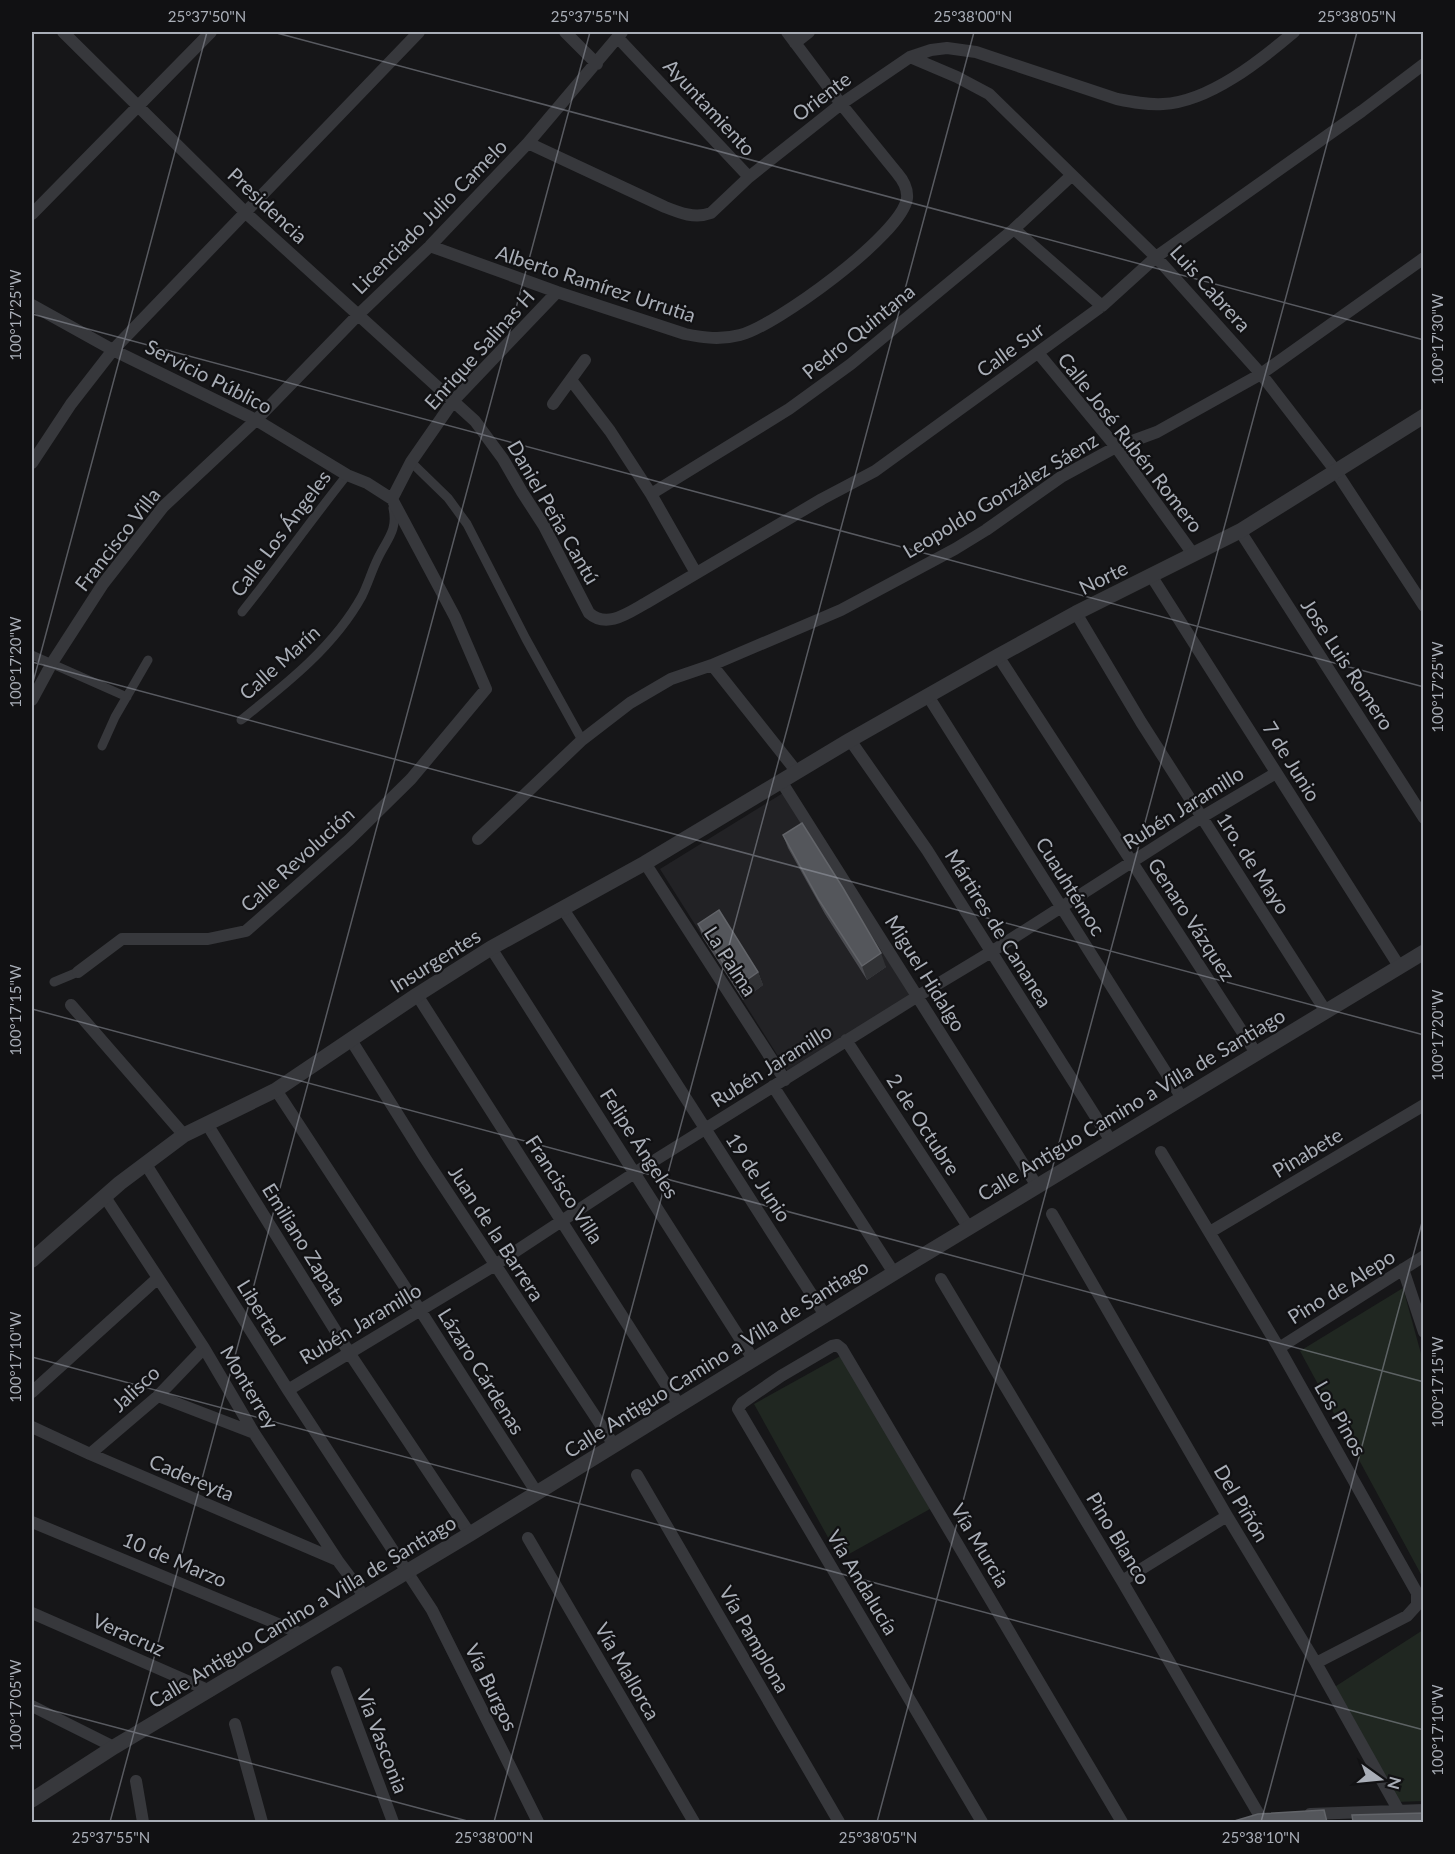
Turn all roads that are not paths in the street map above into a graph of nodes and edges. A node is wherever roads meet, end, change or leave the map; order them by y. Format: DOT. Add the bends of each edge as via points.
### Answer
graph roads {
  1 [pos="63,32"];
  2 [pos="211,32"];
  3 [pos="419,32"];
  4 [pos="565,32"];
  5 [pos="787,32"];
  6 [pos="809,32"];
  7 [pos="1294,32"];
  8 [pos="620,35"];
  9 [pos="795,42"];
  10 [pos="910,57"];
  11 [pos="597,64"];
  12 [pos="1424,64"];
  13 [pos="841,104"];
  14 [pos="138,105"];
  15 [pos="528,143"];
  16 [pos="1071,176"];
  17 [pos="749,177"];
  18 [pos="246,213"];
  19 [pos="32,214"];
  20 [pos="1014,229"];
  21 [pos="430,246"];
  22 [pos="1156,257"];
  23 [pos="1424,258"];
  24 [pos="557,292"];
  25 [pos="32,305"];
  26 [pos="1102,306"];
  27 [pos="359,314"];
  28 [pos="113,350"];
  29 [pos="1039,354"];
  30 [pos="585,360"];
  31 [pos="1261,374"];
  32 [pos="571,380"];
  33 [pos="454,400"];
  34 [pos="553,404"];
  35 [pos="1424,416"];
  36 [pos="256,420"];
  37 [pos="1116,447"];
  38 [pos="411,462"];
  39 [pos="32,463"];
  40 [pos="1335,470"];
  41 [pos="347,475"];
  42 [pos="651,494"];
  43 [pos="392,499"];
  44 [pos="1240,531"];
  45 [pos="1193,554"];
  46 [pos="696,573"];
  47 [pos="1152,577"];
  48 [pos="1424,606"];
  49 [pos="242,612"];
  50 [pos="1076,614"];
  51 [pos="594,617"];
  52 [pos="32,655"];
  53 [pos="998,656"];
  54 [pos="148,660"];
  55 [pos="52,663"];
  56 [pos="711,665"];
  57 [pos="928,696"];
  58 [pos="127,697"];
  59 [pos="32,700"];
  60 [pos="241,720"];
  61 [pos="582,740"];
  62 [pos="850,740"];
  63 [pos="102,746"];
  64 [pos="797,772"];
  65 [pos="1275,773"];
  66 [pos="781,781"];
  67 [pos="1202,817"];
  68 [pos="1424,818"];
  69 [pos="478,839"];
  70 [pos="645,863"];
  71 [pos="1132,863"];
  72 [pos="1061,908"];
  73 [pos="563,909"];
  74 [pos="491,948"];
  75 [pos="991,952"];
  76 [pos="1424,952"];
  77 [pos="1399,966"];
  78 [pos="78,972"];
  79 [pos="54,982"];
  80 [pos="417,995"];
  81 [pos="918,996"];
  82 [pos="71,1005"];
  83 [pos="1326,1010"];
  84 [pos="351,1040"];
  85 [pos="846,1040"];
  86 [pos="1256,1053"];
  87 [pos="785,1080"];
  88 [pos="773,1086"];
  89 [pos="276,1090"];
  90 [pos="1182,1098"];
  91 [pos="1424,1105"];
  92 [pos="207,1124"];
  93 [pos="705,1130"];
  94 [pos="184,1135"];
  95 [pos="1111,1140"];
  96 [pos="1161,1152"];
  97 [pos="145,1163"];
  98 [pos="636,1172"];
  99 [pos="1037,1186"];
  100 [pos="105,1197"];
  101 [pos="1052,1214"];
  102 [pos="563,1221"];
  103 [pos="969,1228"];
  104 [pos="1210,1232"];
  105 [pos="1424,1256"];
  106 [pos="32,1260"];
  107 [pos="495,1265"];
  108 [pos="1403,1269"];
  109 [pos="894,1273"];
  110 [pos="158,1278"];
  111 [pos="941,1280"];
  112 [pos="420,1310"];
  113 [pos="825,1315"];
  114 [pos="1424,1332"];
  115 [pos="204,1348"];
  116 [pos="1279,1348"];
  117 [pos="350,1353"];
  118 [pos="753,1359"];
  119 [pos="781,1376"];
  120 [pos="288,1390"];
  121 [pos="32,1392"];
  122 [pos="158,1396"];
  123 [pos="679,1405"];
  124 [pos="33,1431"];
  125 [pos="254,1433"];
  126 [pos="614,1445"];
  127 [pos="90,1455"];
  128 [pos="637,1475"];
  129 [pos="537,1493"];
  130 [pos="1227,1516"];
  131 [pos="32,1522"];
  132 [pos="470,1534"];
  133 [pos="528,1538"];
  134 [pos="338,1561"];
  135 [pos="407,1571"];
  136 [pos="1122,1581"];
  137 [pos="364,1597"];
  138 [pos="32,1612"];
  139 [pos="302,1634"];
  140 [pos="1316,1663"];
  141 [pos="337,1672"];
  142 [pos="210,1691"];
  143 [pos="32,1706"];
  144 [pos="235,1724"];
  145 [pos="114,1747"];
  146 [pos="136,1781"];
  147 [pos="32,1800"];
  148 [pos="1424,1810"];
  149 [pos="1400,1811"];
  150 [pos="1293,1815"];
  151 [pos="143,1822"];
  152 [pos="262,1822"];
  153 [pos="393,1822"];
  154 [pos="538,1822"];
  155 [pos="694,1822"];
  156 [pos="839,1822"];
  157 [pos="982,1822"];
  158 [pos="1122,1822"];
  159 [pos="1247,1822"];
  1 -- 14 [label="street, Presidencia"];
  2 -- 14 [label="street"];
  3 -- 18 [label="street"];
  4 -- 11 [label="street"];
  5 -- 9 [label="street"];
  6 -- 9 [label="street"];
  7 -- 10 [label="street, Oriente" via="1228,81 1182,101 1164,104 1117,99 962,50 939,49"];
  8 -- 11 [label="street, Licenciado Julio Camelo"];
  8 -- 17 [label="street, Ayuntamiento"];
  9 -- 13 [label="street"];
  10 -- 13 [label="street, Oriente"];
  10 -- 16 [label="street, Luis Cabrera" via="989,94"];
  11 -- 15 [label="street, Licenciado Julio Camelo"];
  12 -- 22 [label="street, Calle Sur"];
  13 -- 17 [label="street, Oriente"];
  13 -- 24 [label="street, Alberto Ramírez Urrutia" via="897,173 907,190 906,203 899,217 866,253 806,297 742,335 711,338 685,334"];
  14 -- 18 [label="street, Presidencia"];
  14 -- 19 [label="street"];
  15 -- 17 [label="street, Oriente" via="665,207 696,216 711,213"];
  15 -- 21 [label="street, Licenciado Julio Camelo"];
  16 -- 20 [label="street, Pedro Quintana"];
  16 -- 22 [label="street, Luis Cabrera"];
  18 -- 27 [label="street, Presidencia"];
  18 -- 28 [label="street"];
  20 -- 26 [label="street"];
  20 -- 42 [label="street, Pedro Quintana" via="827,382"];
  21 -- 24 [label="street, Alberto Ramírez Urrutia"];
  21 -- 27 [label="street, Licenciado Julio Camelo"];
  22 -- 26 [label="street, Calle Sur"];
  22 -- 31 [label="street, Luis Cabrera"];
  23 -- 31 [label="street, Leopoldo González Sáenz"];
  24 -- 33 [label="street, Enrique Salinas H"];
  25 -- 28 [label="street, Servicio Público"];
  26 -- 29 [label="street, Calle Sur"];
  27 -- 33 [label="street, Presidencia"];
  27 -- 36 [label="street, Licenciado Julio Camelo"];
  28 -- 36 [label="street, Servicio Público"];
  28 -- 39 [label="street"];
  29 -- 37 [label="street, Calle José Rubén Romero"];
  29 -- 46 [label="street, Calle Sur" via="875,471"];
  30 -- 32 [label="street"];
  31 -- 37 [label="street, Leopoldo González Sáenz" via="1157,432"];
  31 -- 40 [label="street, Luis Cabrera"];
  32 -- 34 [label="street"];
  32 -- 42 [label="street" via="610,430"];
  33 -- 38 [label="street, Enrique Salinas H"];
  33 -- 51 [label="street, Daniel Peña Cantú" via="503,459 544,526 588,613"];
  35 -- 40 [label="street, Norte"];
  36 -- 41 [label="street, Servicio Público"];
  36 -- 55 [label="street, Francisco Villa" via="163,507 103,584"];
  37 -- 45 [label="street, Calle José Rubén Romero"];
  37 -- 56 [label="street, Leopoldo González Sáenz" via="1061,477 955,549 841,610"];
  38 -- 43 [label="street, Enrique Salinas H"];
  38 -- 61 [label="street" via="448,498 467,524"];
  40 -- 44 [label="street, Norte"];
  40 -- 48 [label="street, Luis Cabrera"];
  41 -- 43 [label="street, Servicio Público"];
  41 -- 49 [label="street, Calle Los Ángeles"];
  42 -- 46 [label="street"];
  43 -- 60 [label="street, Calle Marín" via="394,529 361,597 328,644"];
  43 -- 78 [label="street, Calle Revolución" via="455,616 486,689 411,779 246,931 208,939 122,939"];
  44 -- 45 [label="street, Norte"];
  44 -- 68 [label="street, Jose Luis Romero"];
  45 -- 47 [label="street, Norte"];
  46 -- 51 [label="street, Calle Sur" via="622,617 606,621"];
  47 -- 50 [label="street, Norte"];
  47 -- 65 [label="street, 7 de Junio"];
  50 -- 53 [label="street, Norte"];
  50 -- 67 [label="street, 1ro. de Mayo"];
  52 -- 55 [label="street"];
  53 -- 57 [label="street, Norte"];
  53 -- 71 [label="street, Genaro Vázquez"];
  54 -- 58 [label="street"];
  55 -- 58 [label="street"];
  55 -- 59 [label="street, Francisco Villa"];
  56 -- 61 [label="street, Leopoldo González Sáenz" via="671,679"];
  56 -- 64 [label="street"];
  57 -- 62 [label="street, Norte"];
  57 -- 72 [label="street, Cuauhtémoc"];
  58 -- 63 [label="street"];
  61 -- 69 [label="street, Leopoldo González Sáenz"];
  62 -- 64 [label="street, Norte"];
  62 -- 75 [label="street, Mártires de Cananea" via="927,850"];
  64 -- 66 [label="street, Insurgentes"];
  65 -- 67 [label="street, Rubén Jaramillo"];
  65 -- 77 [label="street, 7 de Junio"];
  66 -- 70 [label="street, Insurgentes"];
  66 -- 81 [label="street, Miguel Hidalgo"];
  67 -- 71 [label="street, Rubén Jaramillo"];
  67 -- 83 [label="street, 1ro. de Mayo"];
  70 -- 73 [label="street, Insurgentes"];
  70 -- 87 [label="street, La Palma"];
  71 -- 72 [label="street, Rubén Jaramillo"];
  71 -- 86 [label="street, Genaro Vázquez"];
  72 -- 75 [label="street, Rubén Jaramillo"];
  72 -- 90 [label="street, Cuauhtémoc"];
  73 -- 74 [label="street, Insurgentes"];
  73 -- 93 [label="street, 19 de Junio"];
  74 -- 80 [label="street, Insurgentes"];
  74 -- 98 [label="street, Felipe Ángeles"];
  75 -- 81 [label="street, Rubén Jaramillo"];
  75 -- 95 [label="street, Mártires de Cananea"];
  76 -- 77 [label="street, Calle Antiguo Camino a Villa de Santiago"];
  77 -- 83 [label="street, Calle Antiguo Camino a Villa de Santiago"];
  78 -- 79 [label="street, Calle Revolución"];
  80 -- 84 [label="street, Insurgentes"];
  80 -- 102 [label="street, Francisco Villa"];
  81 -- 85 [label="street, Rubén Jaramillo"];
  81 -- 99 [label="street, Miguel Hidalgo"];
  82 -- 94 [label="street"];
  83 -- 86 [label="street, Calle Antiguo Camino a Villa de Santiago"];
  84 -- 89 [label="street, Insurgentes"];
  84 -- 107 [label="street, Juan de la Barrera"];
  85 -- 87 [label="street, Rubén Jaramillo"];
  85 -- 103 [label="street, 2 de Octubre"];
  86 -- 90 [label="street, Calle Antiguo Camino a Villa de Santiago"];
  87 -- 88 [label="street, Rubén Jaramillo"];
  88 -- 93 [label="street, Rubén Jaramillo"];
  88 -- 109 [label="street"];
  89 -- 92 [label="street, Insurgentes"];
  89 -- 112 [label="street, Lázaro Cárdenas"];
  90 -- 95 [label="street, Calle Antiguo Camino a Villa de Santiago"];
  91 -- 104 [label="street, Pinabete"];
  92 -- 94 [label="street, Insurgentes"];
  92 -- 117 [label="street, Emiliano Zapata"];
  93 -- 98 [label="street, Rubén Jaramillo"];
  93 -- 113 [label="street, 19 de Junio"];
  94 -- 97 [label="street, Insurgentes"];
  95 -- 99 [label="street, Calle Antiguo Camino a Villa de Santiago"];
  96 -- 104 [label="street, Los Pinos"];
  97 -- 100 [label="street, Insurgentes"];
  97 -- 120 [label="street, Libertad"];
  98 -- 102 [label="street, Rubén Jaramillo"];
  98 -- 118 [label="street, Felipe Ángeles"];
  99 -- 103 [label="street, Calle Antiguo Camino a Villa de Santiago"];
  100 -- 106 [label="street, Insurgentes"];
  100 -- 110 [label="street, Monterrey"];
  101 -- 130 [label="street, Del Piñón"];
  102 -- 107 [label="street, Rubén Jaramillo"];
  102 -- 123 [label="street, Francisco Villa"];
  103 -- 109 [label="street, Calle Antiguo Camino a Villa de Santiago"];
  104 -- 116 [label="street, Los Pinos"];
  105 -- 108 [label="street, Pino de Alepo"];
  107 -- 112 [label="street, Rubén Jaramillo"];
  107 -- 126 [label="street, Juan de la Barrera"];
  108 -- 114 [label="street"];
  108 -- 116 [label="street, Pino de Alepo"];
  109 -- 113 [label="street, Calle Antiguo Camino a Villa de Santiago"];
  110 -- 115 [label="street, Monterrey"];
  110 -- 121 [label="street"];
  111 -- 136 [label="street, Pino Blanco"];
  112 -- 117 [label="street, Rubén Jaramillo"];
  112 -- 129 [label="street, Lázaro Cárdenas"];
  113 -- 118 [label="street, Calle Antiguo Camino a Villa de Santiago"];
  115 -- 122 [label="street, Jalisco"];
  115 -- 125 [label="street, Monterrey"];
  116 -- 140 [label="street, Los Pinos" via="1417,1593 1417,1605 1407,1616"];
  117 -- 120 [label="street, Rubén Jaramillo"];
  117 -- 132 [label="street, Emiliano Zapata"];
  118 -- 123 [label="street, Calle Antiguo Camino a Villa de Santiago"];
  119 -- 157 [label="street, Vía Andalucía" via="742,1403 739,1412"];
  119 -- 158 [label="street, Vía Murcia" via="832,1346 842,1349"];
  120 -- 135 [label="street, Libertad"];
  122 -- 125 [label="street"];
  122 -- 127 [label="street, Jalisco"];
  123 -- 126 [label="street, Calle Antiguo Camino a Villa de Santiago"];
  124 -- 127 [label="street, Cadereyta"];
  125 -- 134 [label="street, Monterrey"];
  126 -- 129 [label="street, Calle Antiguo Camino a Villa de Santiago"];
  127 -- 134 [label="street, Cadereyta"];
  128 -- 156 [label="street, Vía Pamplona"];
  129 -- 132 [label="street, Calle Antiguo Camino a Villa de Santiago"];
  130 -- 136 [label="street"];
  130 -- 140 [label="street, Del Piñón"];
  131 -- 139 [label="street, 10 de Marzo"];
  132 -- 135 [label="street, Calle Antiguo Camino a Villa de Santiago"];
  133 -- 155 [label="street, Vía Mallorca"];
  134 -- 137 [label="street, Monterrey"];
  135 -- 137 [label="street, Calle Antiguo Camino a Villa de Santiago"];
  135 -- 154 [label="street, Vía Burgos" via="441,1626"];
  136 -- 159 [label="street, Pino Blanco" via="1266,1818"];
  137 -- 139 [label="street, Calle Antiguo Camino a Villa de Santiago"];
  138 -- 142 [label="street, Veracruz"];
  139 -- 142 [label="street, Calle Antiguo Camino a Villa de Santiago"];
  140 -- 149 [label="street, Del Piñón"];
  141 -- 153 [label="street, Vía Vasconia"];
  142 -- 145 [label="street, Calle Antiguo Camino a Villa de Santiago"];
  143 -- 145 [label="street"];
  144 -- 152 [label="street"];
  145 -- 147 [label="street, Calle Antiguo Camino a Villa de Santiago"];
  146 -- 151 [label="street"];
  148 -- 149 [label="street"];
  149 -- 150 [label="street"];
}
